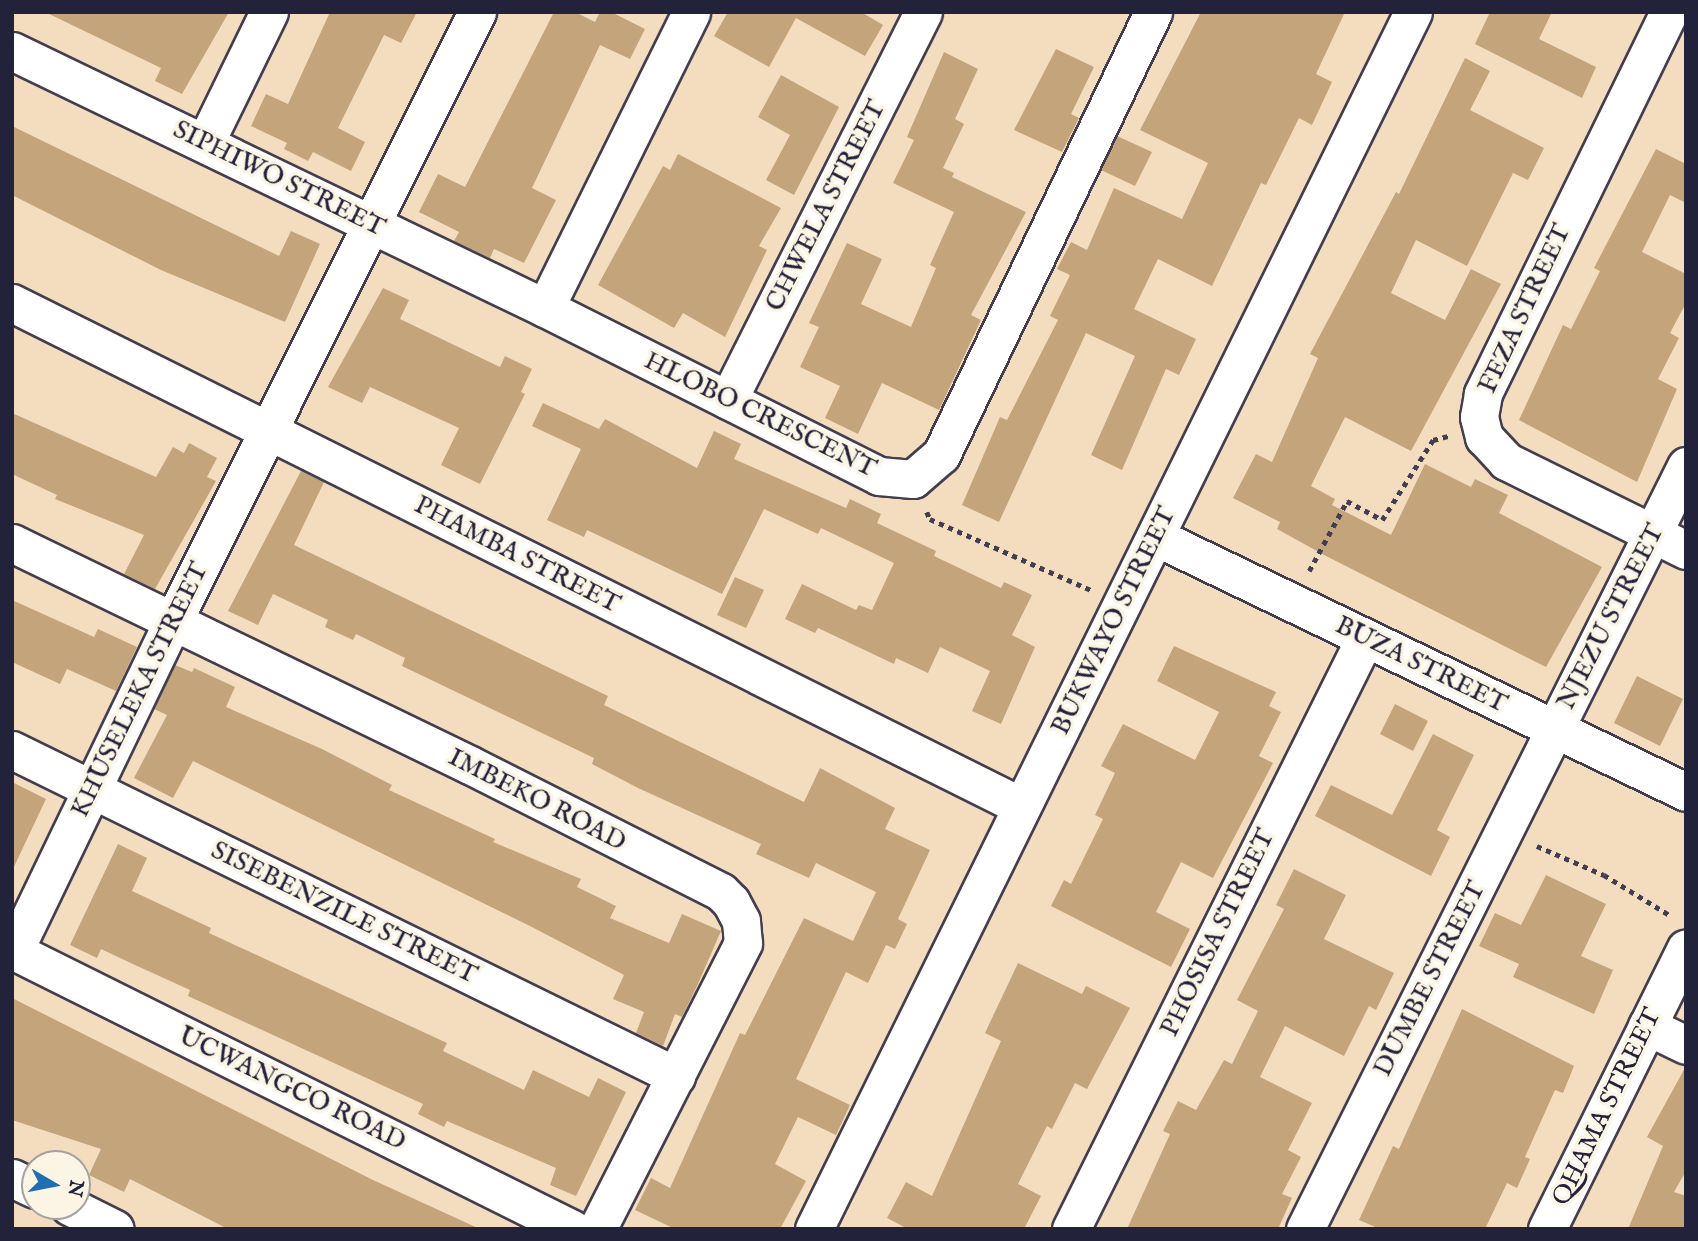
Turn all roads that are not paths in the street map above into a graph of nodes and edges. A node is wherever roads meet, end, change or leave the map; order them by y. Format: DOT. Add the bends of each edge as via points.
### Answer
graph roads {
  1 [pos="269,12"];
  2 [pos="477,12"];
  3 [pos="691,12"];
  4 [pos="923,12"];
  5 [pos="1153,12"];
  6 [pos="1413,12"];
  7 [pos="1669,12"];
  8 [pos="12,51"];
  9 [pos="205,143"];
  10 [pos="369,223"];
  11 [pos="12,303"];
  12 [pos="545,308"];
  13 [pos="728,400"];
  14 [pos="268,431"];
  15 [pos="1686,466"];
  16 [pos="1653,534"];
  17 [pos="1156,537"];
  18 [pos="12,543"];
  19 [pos="1686,550"];
  20 [pos="173,621"];
  21 [pos="1365,638"];
  22 [pos="1555,729"];
  23 [pos="12,750"];
  24 [pos="90,788"];
  25 [pos="1686,792"];
  26 [pos="1021,806"];
  27 [pos="1680,933"];
  28 [pos="13,950"];
  29 [pos="1647,1026"];
  30 [pos="1686,1045"];
  31 [pos="676,1076"];
  32 [pos="91,1217"];
  33 [pos="1551,1227"];
  34 [pos="115,1229"];
  35 [pos="572,1229"];
  36 [pos="597,1229"];
  37 [pos="814,1229"];
  38 [pos="1071,1229"];
  39 [pos="1305,1229"];
  1 -- 9 [label="street"];
  2 -- 10 [label="street, KHUSELEKA STREET"];
  3 -- 12 [label="street"];
  4 -- 13 [label="street, CHWELA STREET"];
  5 -- 13 [label="street, HLOBO CRESCENT" via="941,455 913,479 879,476"];
  6 -- 17 [label="street, BUKWAYO STREET"];
  7 -- 16 [label="street, FEZA STREET" via="1482,394 1480,428 1506,461"];
  8 -- 9 [label="street, SIPHIWO STREET"];
  9 -- 10 [label="street, SIPHIWO STREET"];
  10 -- 12 [label="street, SIPHIWO STREET"];
  10 -- 14 [label="street, KHUSELEKA STREET"];
  11 -- 14 [label="street, PHAMBA STREET"];
  12 -- 13 [label="street, HLOBO CRESCENT"];
  14 -- 20 [label="street, KHUSELEKA STREET"];
  14 -- 26 [label="street, PHAMBA STREET"];
  15 -- 16 [label="street, NJEZU STREET"];
  16 -- 19 [label="street, FEZA STREET"];
  16 -- 22 [label="street, NJEZU STREET"];
  17 -- 21 [label="street, BUZA STREET"];
  17 -- 26 [label="street, BUKWAYO STREET"];
  18 -- 20 [label="street, IMBEKO ROAD"];
  20 -- 24 [label="street, KHUSELEKA STREET"];
  20 -- 31 [label="street, IMBEKO ROAD" via="721,892 738,910 743,943"];
  21 -- 22 [label="street, BUZA STREET"];
  21 -- 38 [label="street, PHOSISA STREET"];
  22 -- 25 [label="street, BUZA STREET"];
  22 -- 39 [label="street, DUMBE STREET"];
  23 -- 24 [label="street, SISEBENZILE STREET"];
  24 -- 28 [label="street, KHUSELEKA STREET"];
  24 -- 31 [label="street, SISEBENZILE STREET"];
  26 -- 37 [label="street, BUKWAYO STREET"];
  27 -- 29 [label="street, QHAMA STREET"];
  28 -- 35 [label="street, UCWANGCO ROAD"];
  29 -- 30 [label="street"];
  29 -- 33 [label="street, QHAMA STREET"];
  31 -- 36 [label="street, IMBEKO ROAD"];
  32 -- 34 [label="street"];
}
